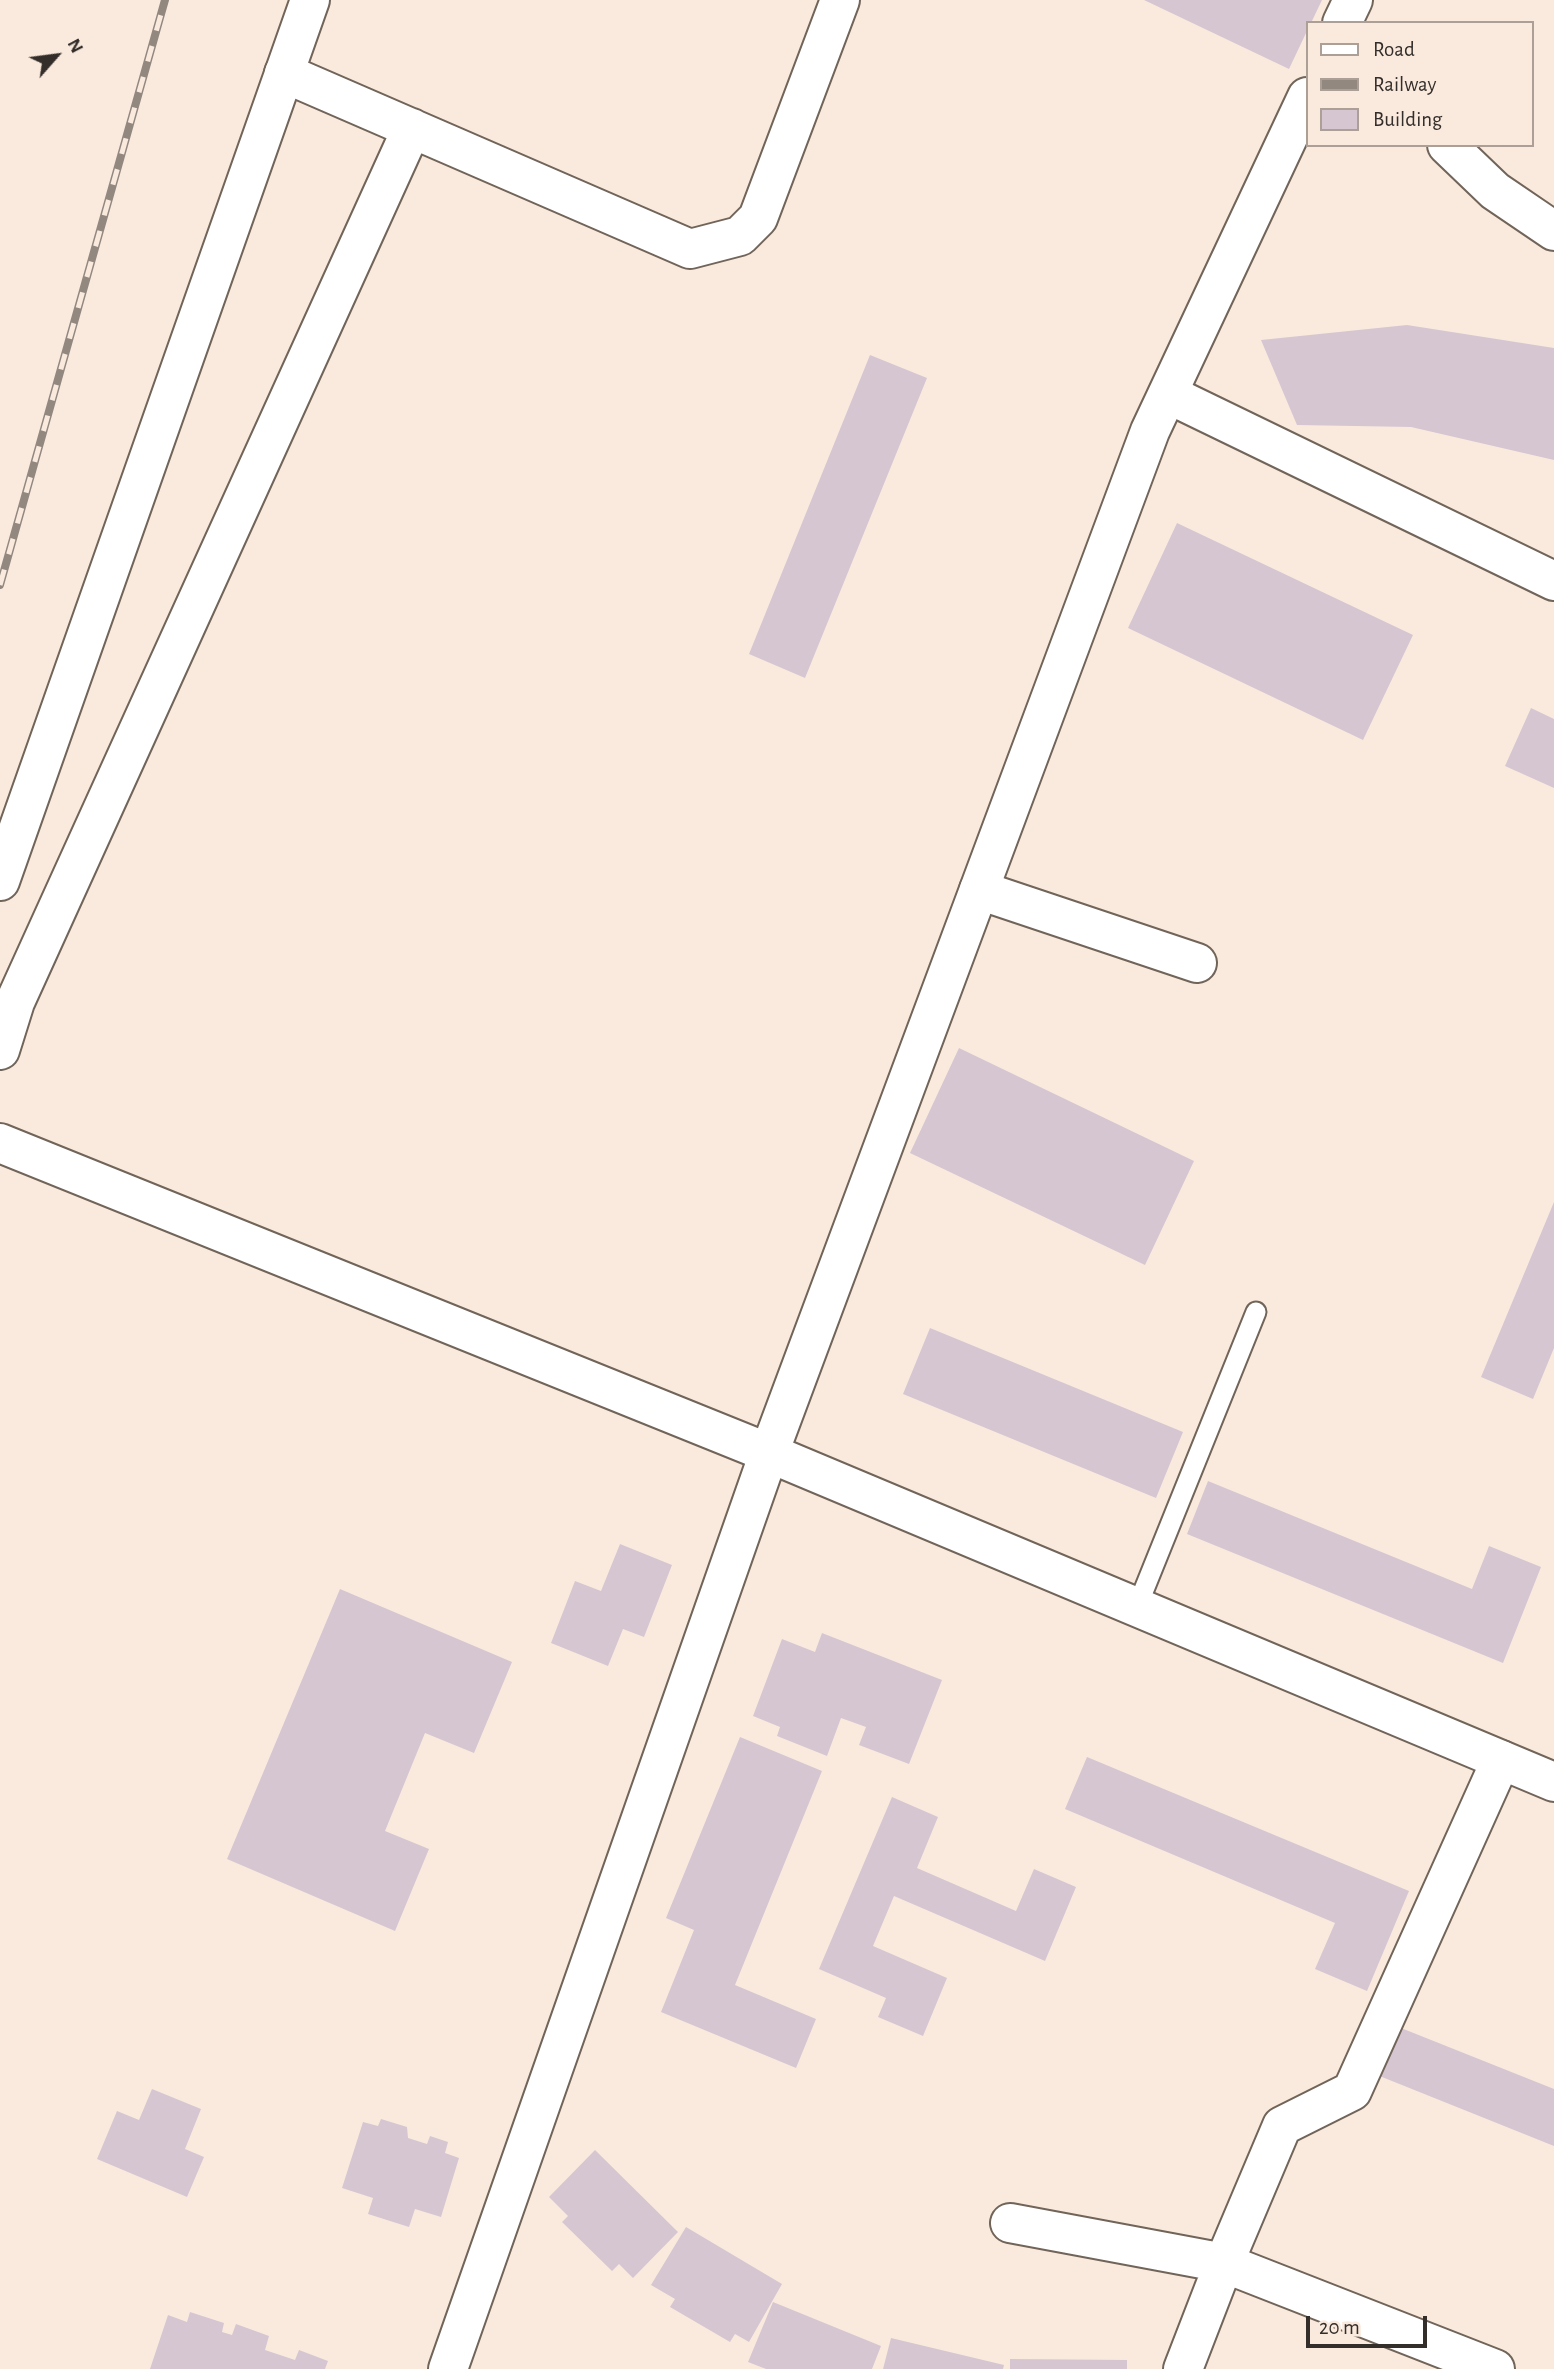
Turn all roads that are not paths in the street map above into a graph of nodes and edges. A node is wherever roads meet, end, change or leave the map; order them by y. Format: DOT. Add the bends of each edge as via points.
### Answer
graph roads {
  1 [pos="310,0"];
  2 [pos="840,0"];
  3 [pos="1353,0"];
  4 [pos="1343,21"];
  5 [pos="284,73"];
  6 [pos="1306,99"];
  7 [pos="412,128"];
  8 [pos="1449,147"];
  9 [pos="1554,231"];
  10 [pos="1168,394"];
  11 [pos="1554,581"];
  12 [pos="0,881"];
  13 [pos="979,890"];
  14 [pos="1197,963"];
  15 [pos="0,1050"];
  16 [pos="0,1143"];
  17 [pos="1256,1312"];
  18 [pos="769,1453"];
  19 [pos="1137,1607"];
  20 [pos="1501,1760"];
  21 [pos="1554,1782"];
  22 [pos="1010,2223"];
  23 [pos="1224,2263"];
  24 [pos="448,2369"];
  25 [pos="1183,2369"];
  26 [pos="1495,2369"];
  1 -- 5 [label="street"];
  2 -- 7 [label="street" via="758,218 740,236 690,249"];
  3 -- 4 [label="street"];
  5 -- 7 [label="street"];
  5 -- 12 [label="street"];
  6 -- 10 [label="street"];
  7 -- 15 [label="street" via="15,1002"];
  8 -- 9 [label="street" via="1496,191"];
  10 -- 11 [label="street"];
  10 -- 13 [label="street" via="1150,431"];
  13 -- 14 [label="street"];
  13 -- 18 [label="street"];
  16 -- 18 [label="street"];
  17 -- 19 [label="lane"];
  18 -- 19 [label="street"];
  18 -- 24 [label="street"];
  19 -- 20 [label="street"];
  20 -- 21 [label="street"];
  20 -- 23 [label="street" via="1352,2091 1282,2126"];
  22 -- 23 [label="street"];
  23 -- 25 [label="street"];
  23 -- 26 [label="street"];
}
